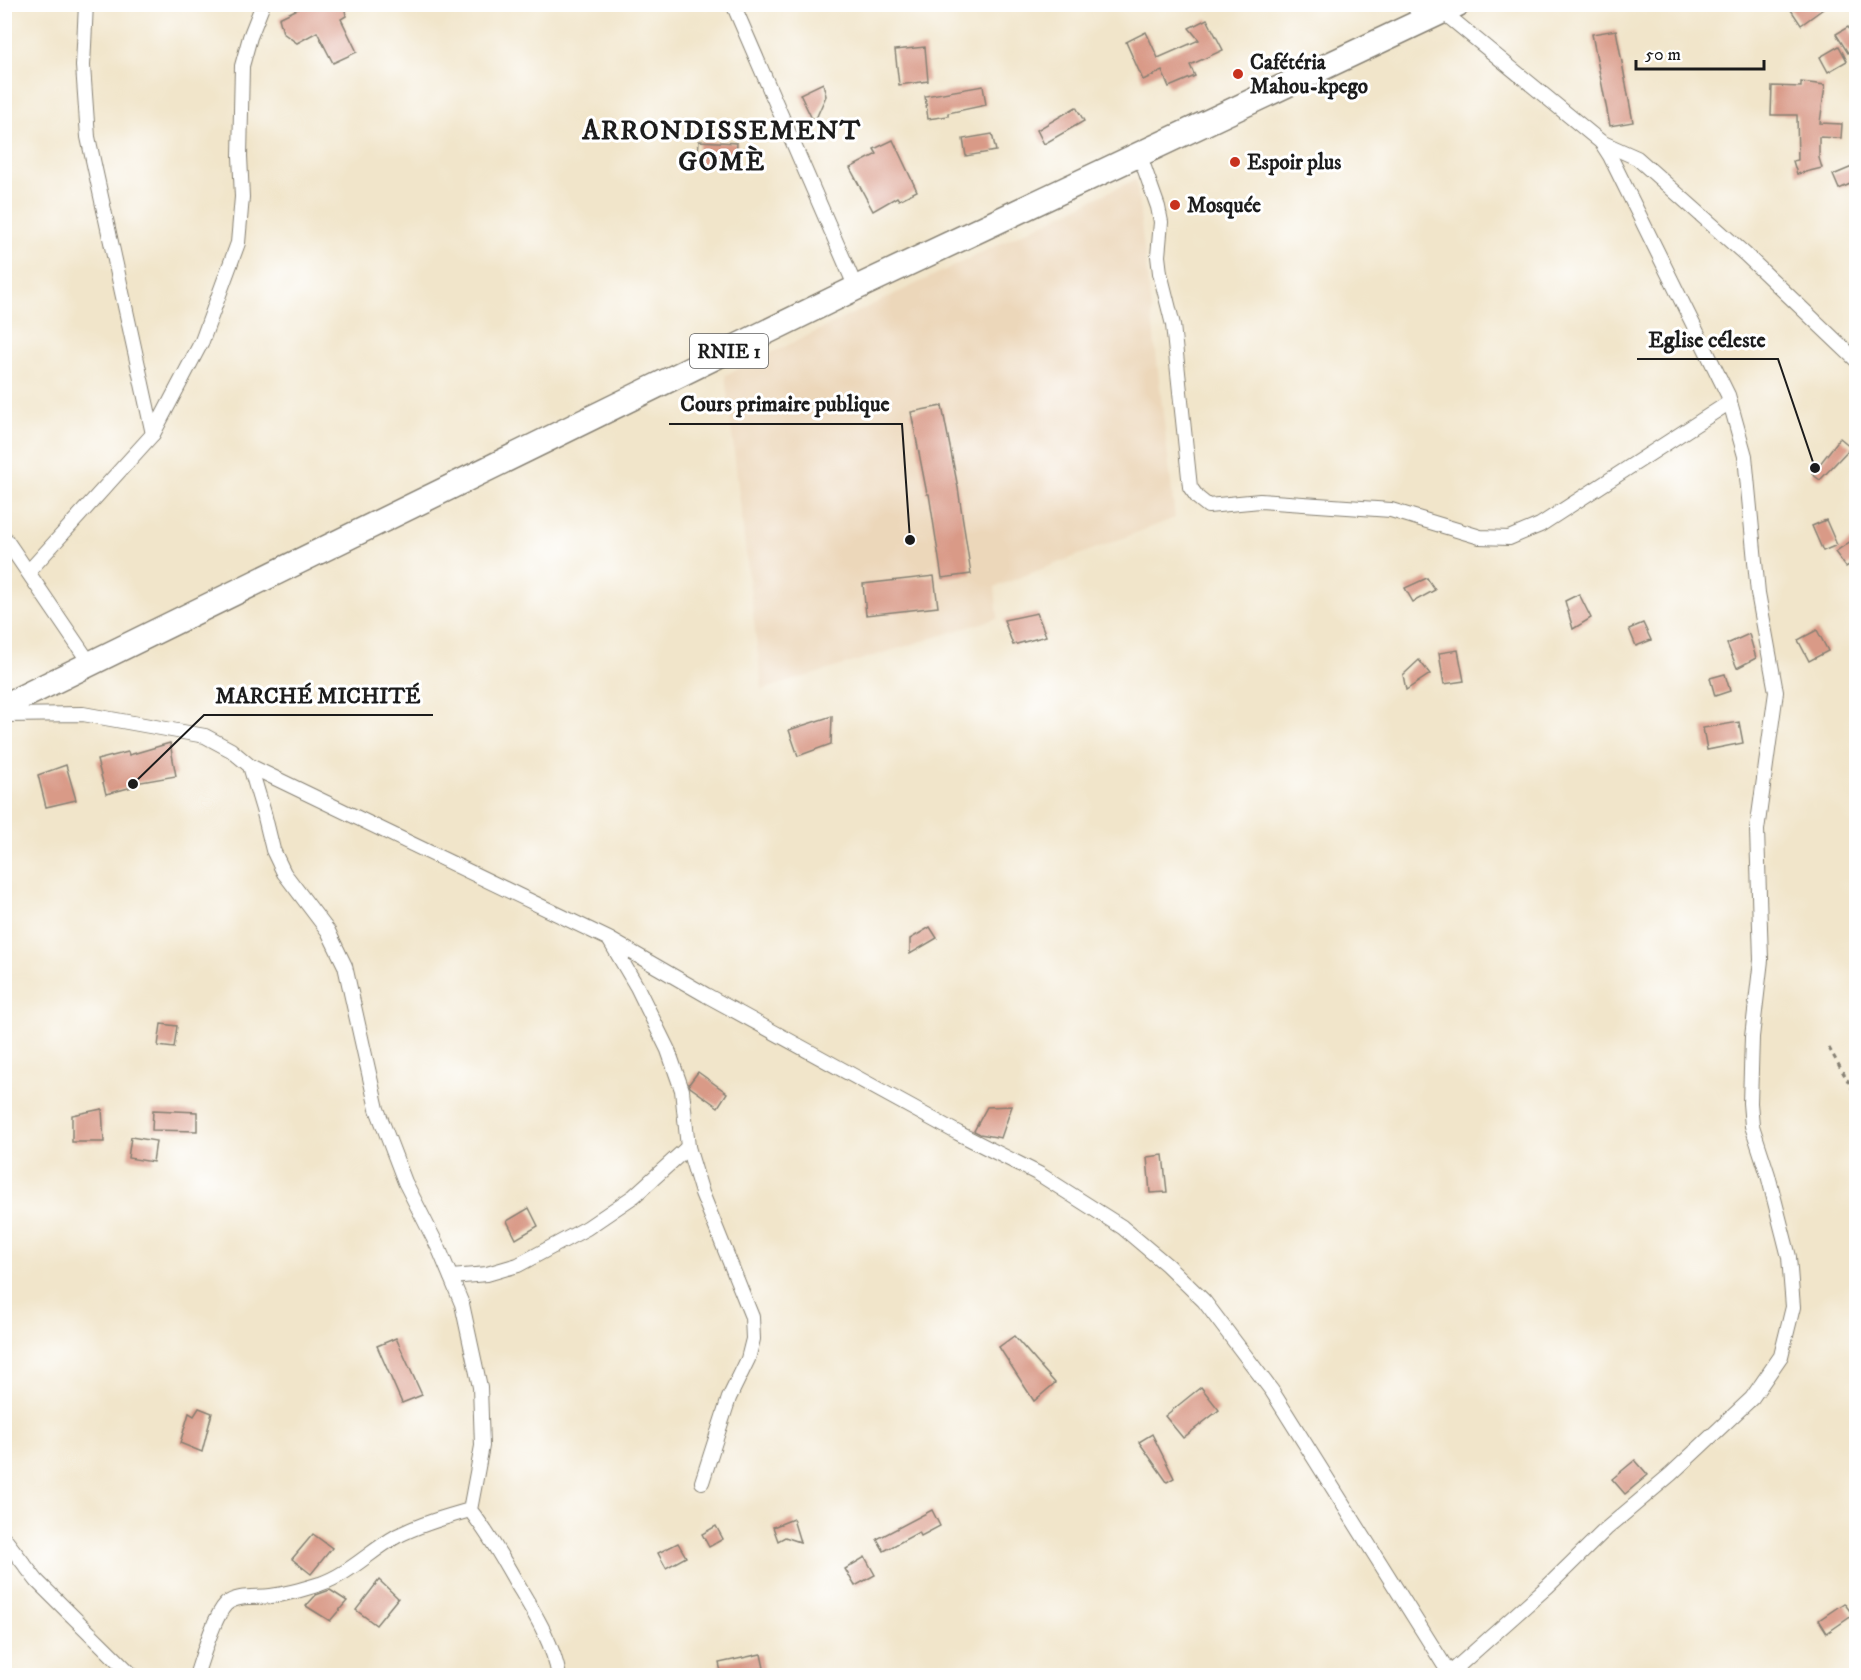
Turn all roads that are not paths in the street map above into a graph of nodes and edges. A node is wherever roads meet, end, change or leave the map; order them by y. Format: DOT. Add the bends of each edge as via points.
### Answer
graph roads {
  1 [pos="86,4"];
  2 [pos="263,4"];
  3 [pos="734,4"];
  4 [pos="1435,10"];
  5 [pos="1601,141"];
  6 [pos="1140,156"];
  7 [pos="856,288"];
  8 [pos="1857,360"];
  9 [pos="1730,402"];
  10 [pos="153,434"];
  11 [pos="4,537"];
  12 [pos="29,571"];
  13 [pos="91,665"];
  14 [pos="4,706"];
  15 [pos="4,715"];
  16 [pos="250,766"];
  17 [pos="609,939"];
  18 [pos="688,1147"];
  19 [pos="451,1277"];
  20 [pos="702,1482"];
  21 [pos="470,1510"];
  22 [pos="4,1538"];
  23 [pos="1449,1675"];
  24 [pos="133,1676"];
  25 [pos="196,1676"];
  26 [pos="559,1676"];
  1 -- 10 [label="street" via="83,66 88,137"];
  2 -- 10 [label="street" via="242,66 238,243 202,341"];
  3 -- 7 [label="street"];
  4 -- 5 [label="street"];
  4 -- 6 [label="highway, RNIE 1"];
  5 -- 8 [label="street" via="1637,158"];
  5 -- 9 [label="street"];
  6 -- 7 [label="highway, RNIE 1"];
  6 -- 9 [label="street" via="1161,222 1158,256 1173,325 1190,487 1208,506 1260,501 1391,510 1480,537 1509,538 1540,525"];
  7 -- 13 [label="highway, RNIE 1"];
  9 -- 23 [label="street" via="1745,456 1758,593 1776,692 1757,830 1761,960 1752,1037 1750,1103 1752,1126 1789,1257 1793,1307 1781,1356 1752,1398"];
  10 -- 12 [label="street"];
  11 -- 12 [label="street"];
  12 -- 13 [label="street"];
  13 -- 14 [label="highway, RNIE 1"];
  15 -- 16 [label="street" via="83,714 205,736"];
  16 -- 17 [label="street"];
  16 -- 19 [label="street" via="273,850 284,873 328,932 345,966 377,1109 405,1182"];
  17 -- 18 [label="street" via="668,1050 682,1090"];
  17 -- 23 [label="street" via="1039,1174 1122,1227 1167,1265 1204,1301 1272,1391"];
  18 -- 19 [label="street" via="634,1196 587,1228 518,1265 487,1274"];
  18 -- 20 [label="street" via="752,1317 753,1340"];
  19 -- 21 [label="street" via="462,1304 480,1388 482,1446"];
  21 -- 25 [label="street" via="396,1537 330,1581 270,1596 234,1599 219,1615"];
  21 -- 26 [label="street" via="487,1531 535,1614"];
  22 -- 24 [label="street" via="37,1581"];
}
